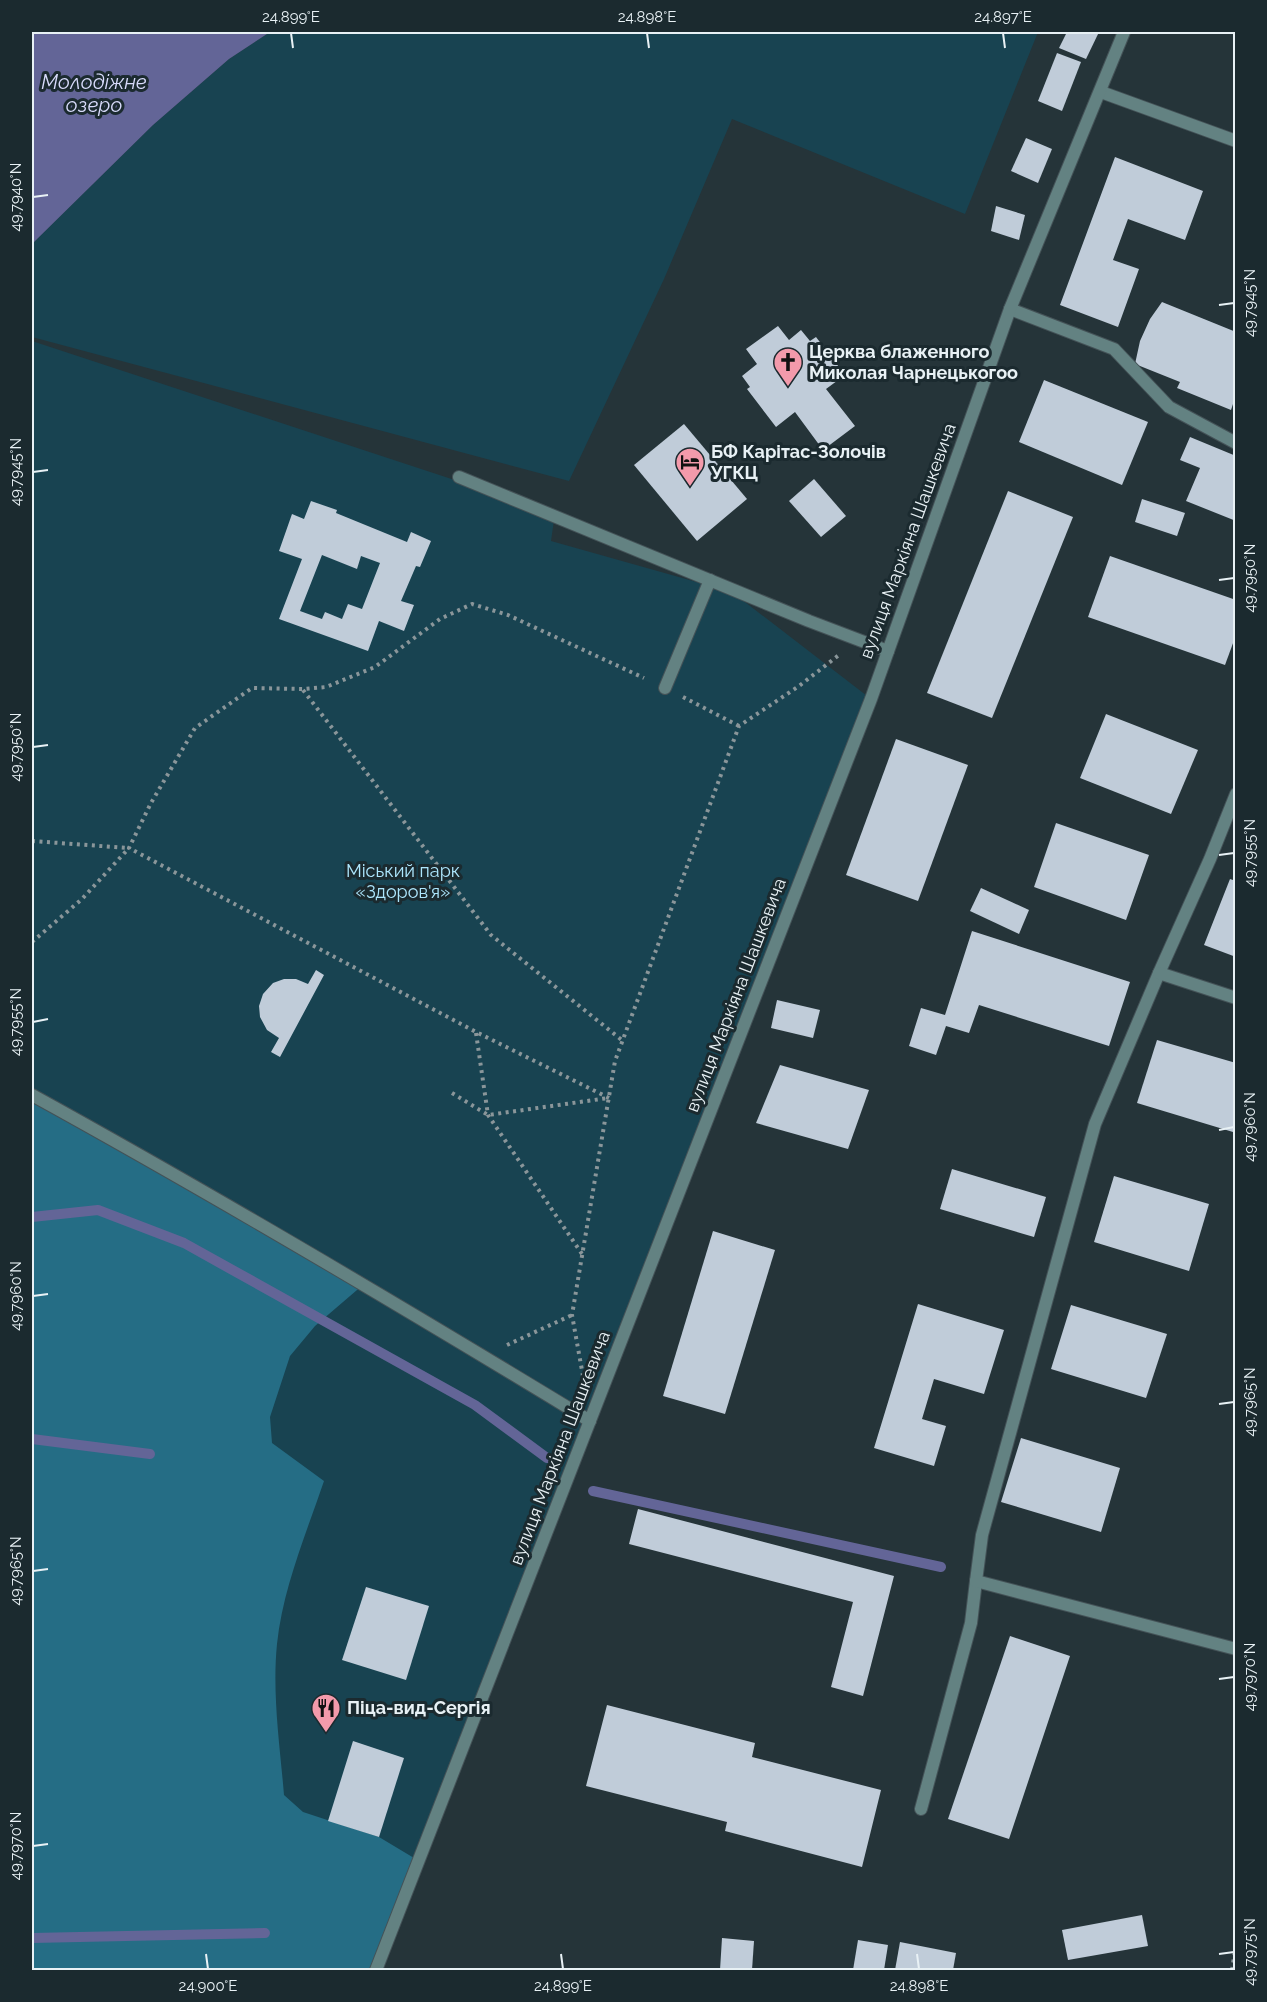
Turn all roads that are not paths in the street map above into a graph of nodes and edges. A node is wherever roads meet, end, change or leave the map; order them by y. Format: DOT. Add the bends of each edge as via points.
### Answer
graph roads {
  1 [pos="1124,32"];
  2 [pos="1101,92"];
  3 [pos="1236,141"];
  4 [pos="1010,309"];
  5 [pos="1236,443"];
  6 [pos="459,477"];
  7 [pos="710,580"];
  8 [pos="888,651"];
  9 [pos="665,688"];
  10 [pos="1236,794"];
  11 [pos="1158,973"];
  12 [pos="1236,998"];
  13 [pos="32,1095"];
  14 [pos="590,1421"];
  15 [pos="976,1581"];
  16 [pos="1236,1649"];
  17 [pos="921,1809"];
  18 [pos="376,1971"];
  1 -- 2 [label="street, вулиця Маркіяна Шашкевича"];
  2 -- 3 [label="street"];
  2 -- 4 [label="street, вулиця Маркіяна Шашкевича"];
  4 -- 5 [label="street" via="1114,349 1169,407"];
  4 -- 8 [label="street, вулиця Маркіяна Шашкевича"];
  6 -- 7 [label="street"];
  7 -- 8 [label="street"];
  7 -- 9 [label="street"];
  8 -- 14 [label="street, вулиця Маркіяна Шашкевича"];
  10 -- 11 [label="street"];
  11 -- 12 [label="street"];
  11 -- 15 [label="street" via="1095,1124 982,1535"];
  13 -- 14 [label="street" via="194,1185"];
  14 -- 18 [label="street, вулиця Маркіяна Шашкевича"];
  15 -- 16 [label="street"];
  15 -- 17 [label="street" via="971,1623"];
}
